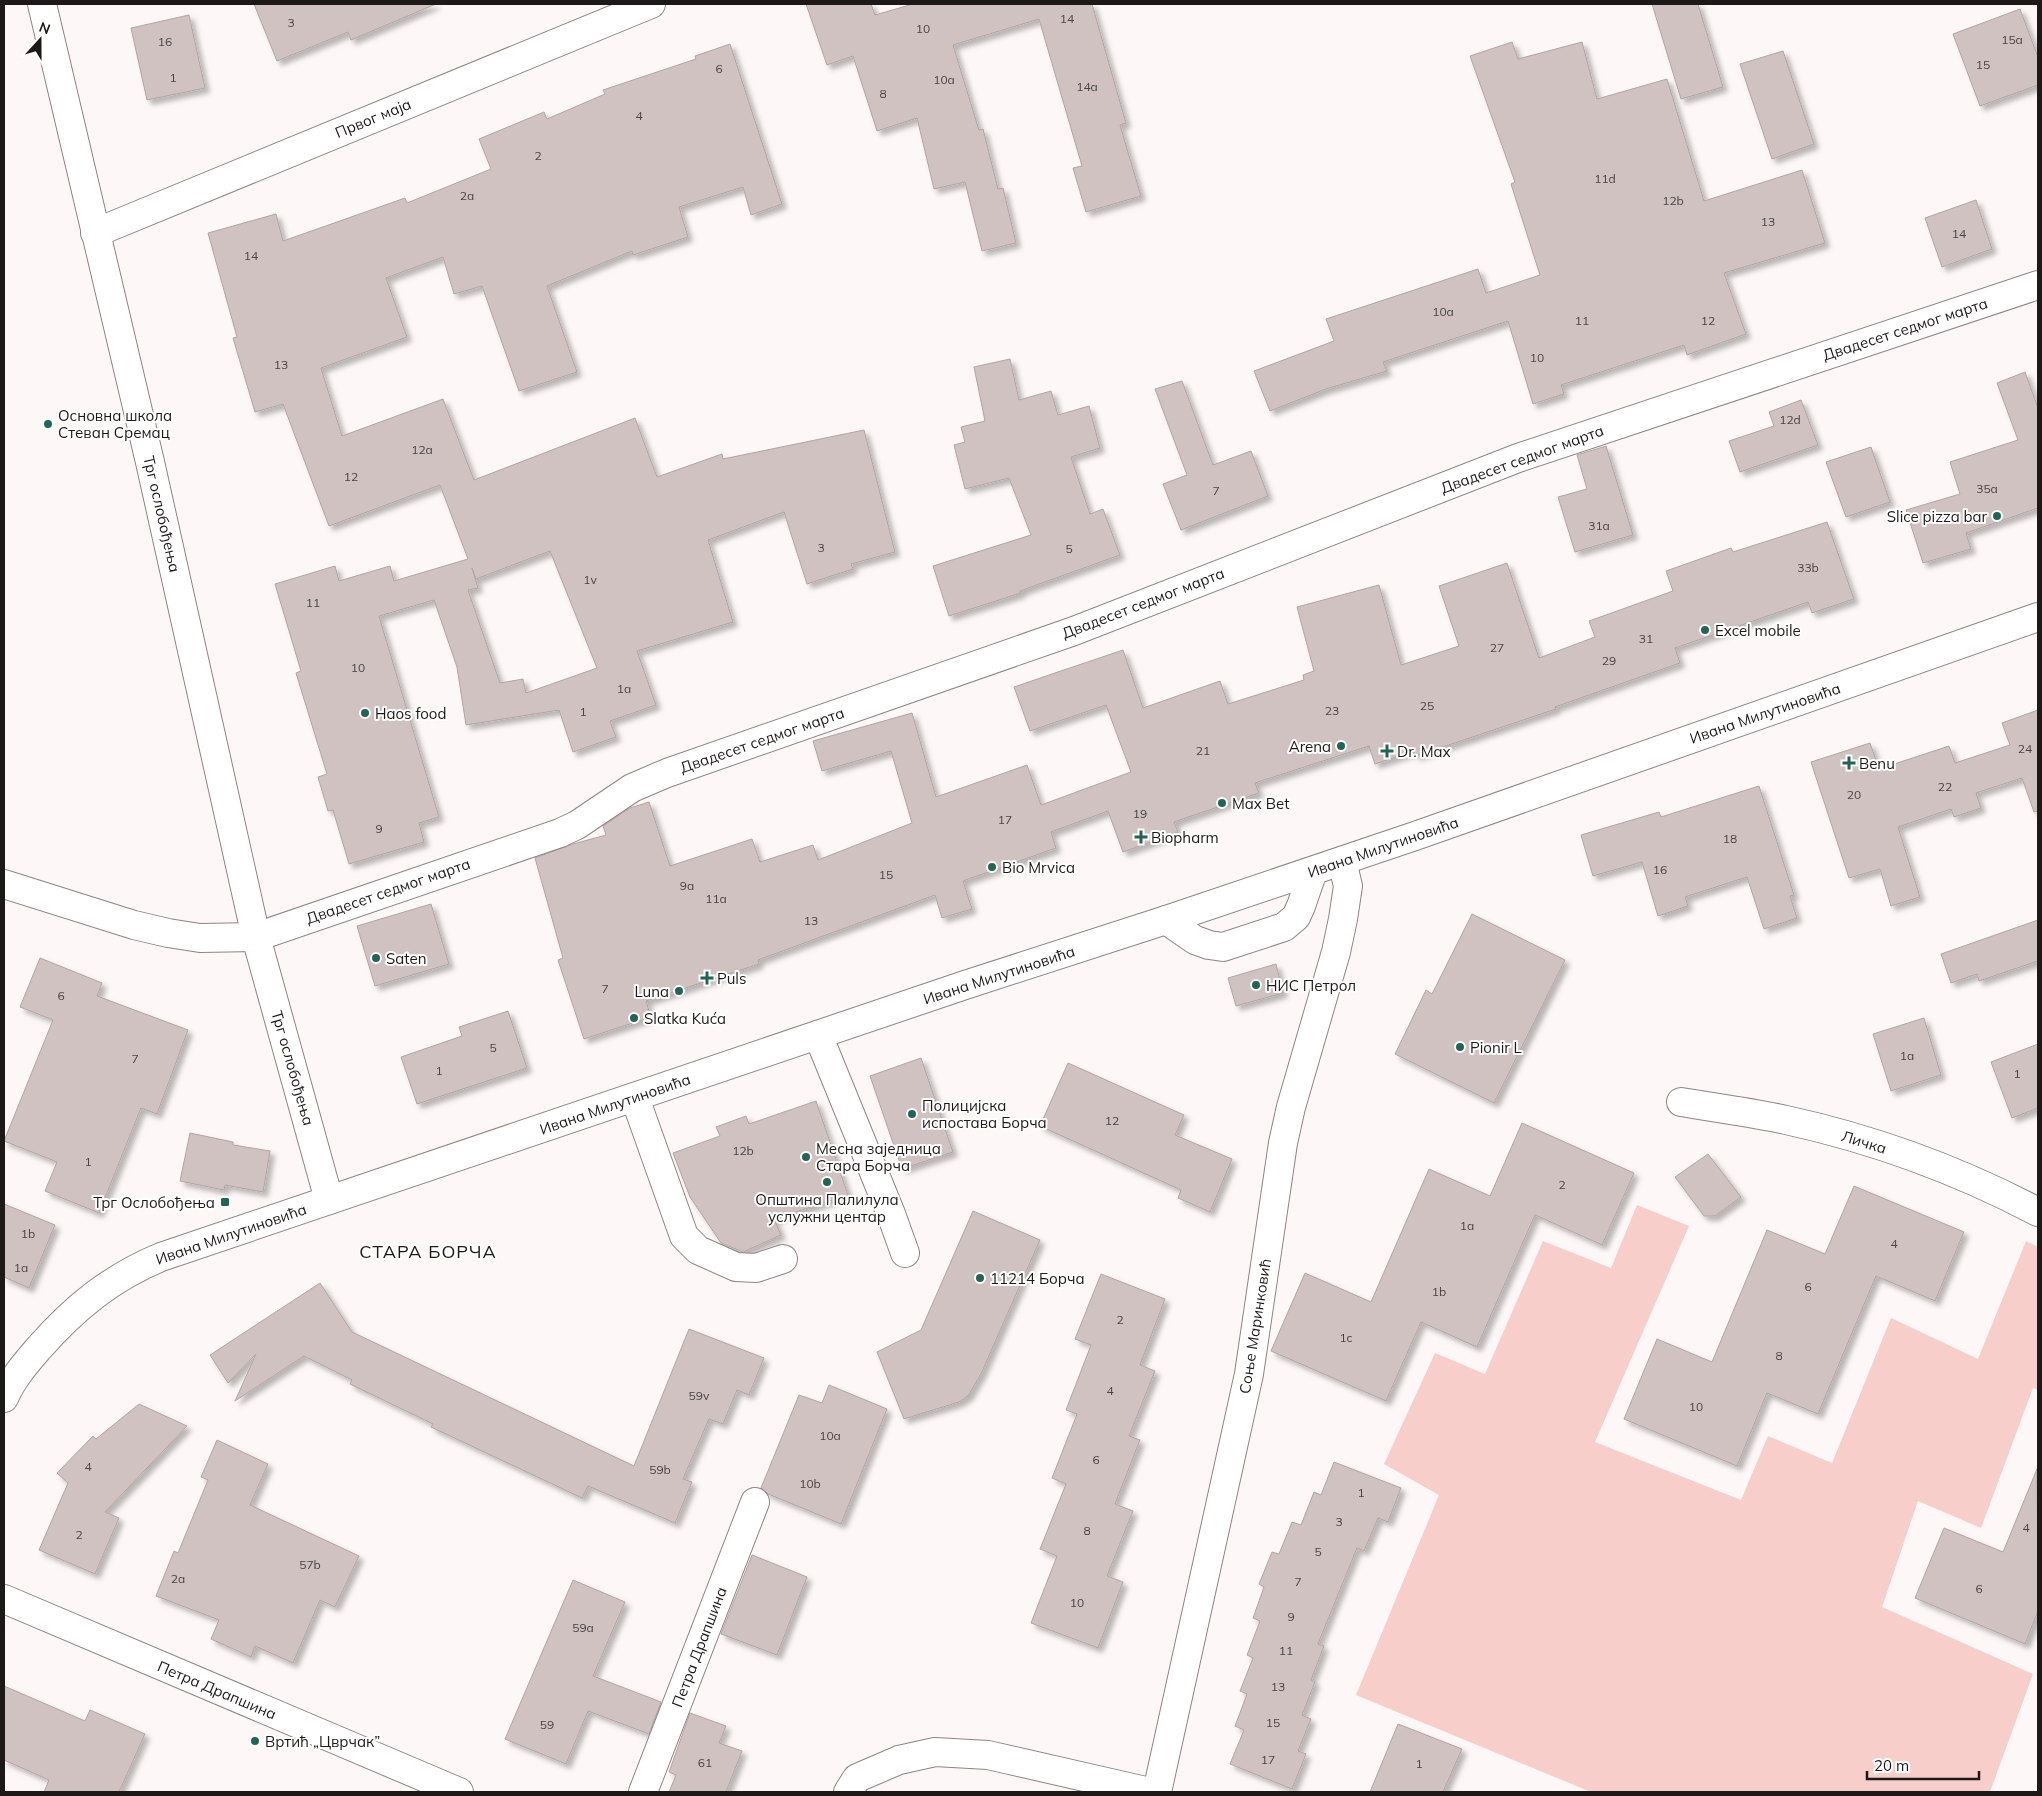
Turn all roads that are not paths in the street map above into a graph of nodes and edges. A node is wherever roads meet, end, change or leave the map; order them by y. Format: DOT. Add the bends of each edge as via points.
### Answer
graph roads {
  1 [pos="42,4"];
  2 [pos="652,4"];
  3 [pos="95,233"];
  4 [pos="2038,285"];
  5 [pos="2038,617"];
  6 [pos="1342,861"];
  7 [pos="1313,871"];
  8 [pos="4,884"];
  9 [pos="1166,920"];
  10 [pos="256,937"];
  11 [pos="818,1035"];
  12 [pos="635,1098"];
  13 [pos="1681,1102"];
  14 [pos="329,1200"];
  15 [pos="2038,1212"];
  16 [pos="905,1253"];
  17 [pos="782,1259"];
  18 [pos="4,1398"];
  19 [pos="754,1502"];
  20 [pos="4,1598"];
  21 [pos="459,1792"];
  22 [pos="643,1792"];
  23 [pos="848,1792"];
  24 [pos="1150,1792"];
  25 [pos="1157,1792"];
  1 -- 3 [label="street, Трг ослобођења"];
  2 -- 3 [label="street, Првог маја"];
  3 -- 10 [label="street, Трг ослобођења" via="150,462"];
  4 -- 10 [label="street, Двадесет седмог марта" via="1518,458 1074,631 667,773 632,788 560,833"];
  5 -- 6 [label="street, Ивана Милутиновића"];
  6 -- 7 [label="street, Ивана Милутиновића"];
  6 -- 25 [label="street, Соње Маринковић" via="1348,886 1345,910 1285,1134 1250,1374"];
  7 -- 9 [label="street, Ивана Милутиновића"];
  7 -- 9 [label="street" via="1302,906 1296,917 1284,927 1223,947 1196,940"];
  8 -- 10 [label="street" via="168,933 200,938"];
  9 -- 11 [label="street, Ивана Милутиновића"];
  10 -- 14 [label="street, Трг ослобођења"];
  11 -- 12 [label="street, Ивана Милутиновића"];
  11 -- 16 [label="street"];
  12 -- 14 [label="street, Ивана Милутиновића"];
  12 -- 17 [label="street" via="684,1236 698,1250 736,1266 756,1268"];
  13 -- 15 [label="street, Личка" via="1786,1120 1842,1135 1952,1172"];
  14 -- 18 [label="street, Ивана Милутиновића" via="161,1257 117,1278 59,1326 26,1362"];
  19 -- 22 [label="street, Петра Драпшина"];
  20 -- 21 [label="street, Петра Драпшина"];
  23 -- 24 [label="street" via="857,1778 899,1760 935,1752 988,1755"];
}
